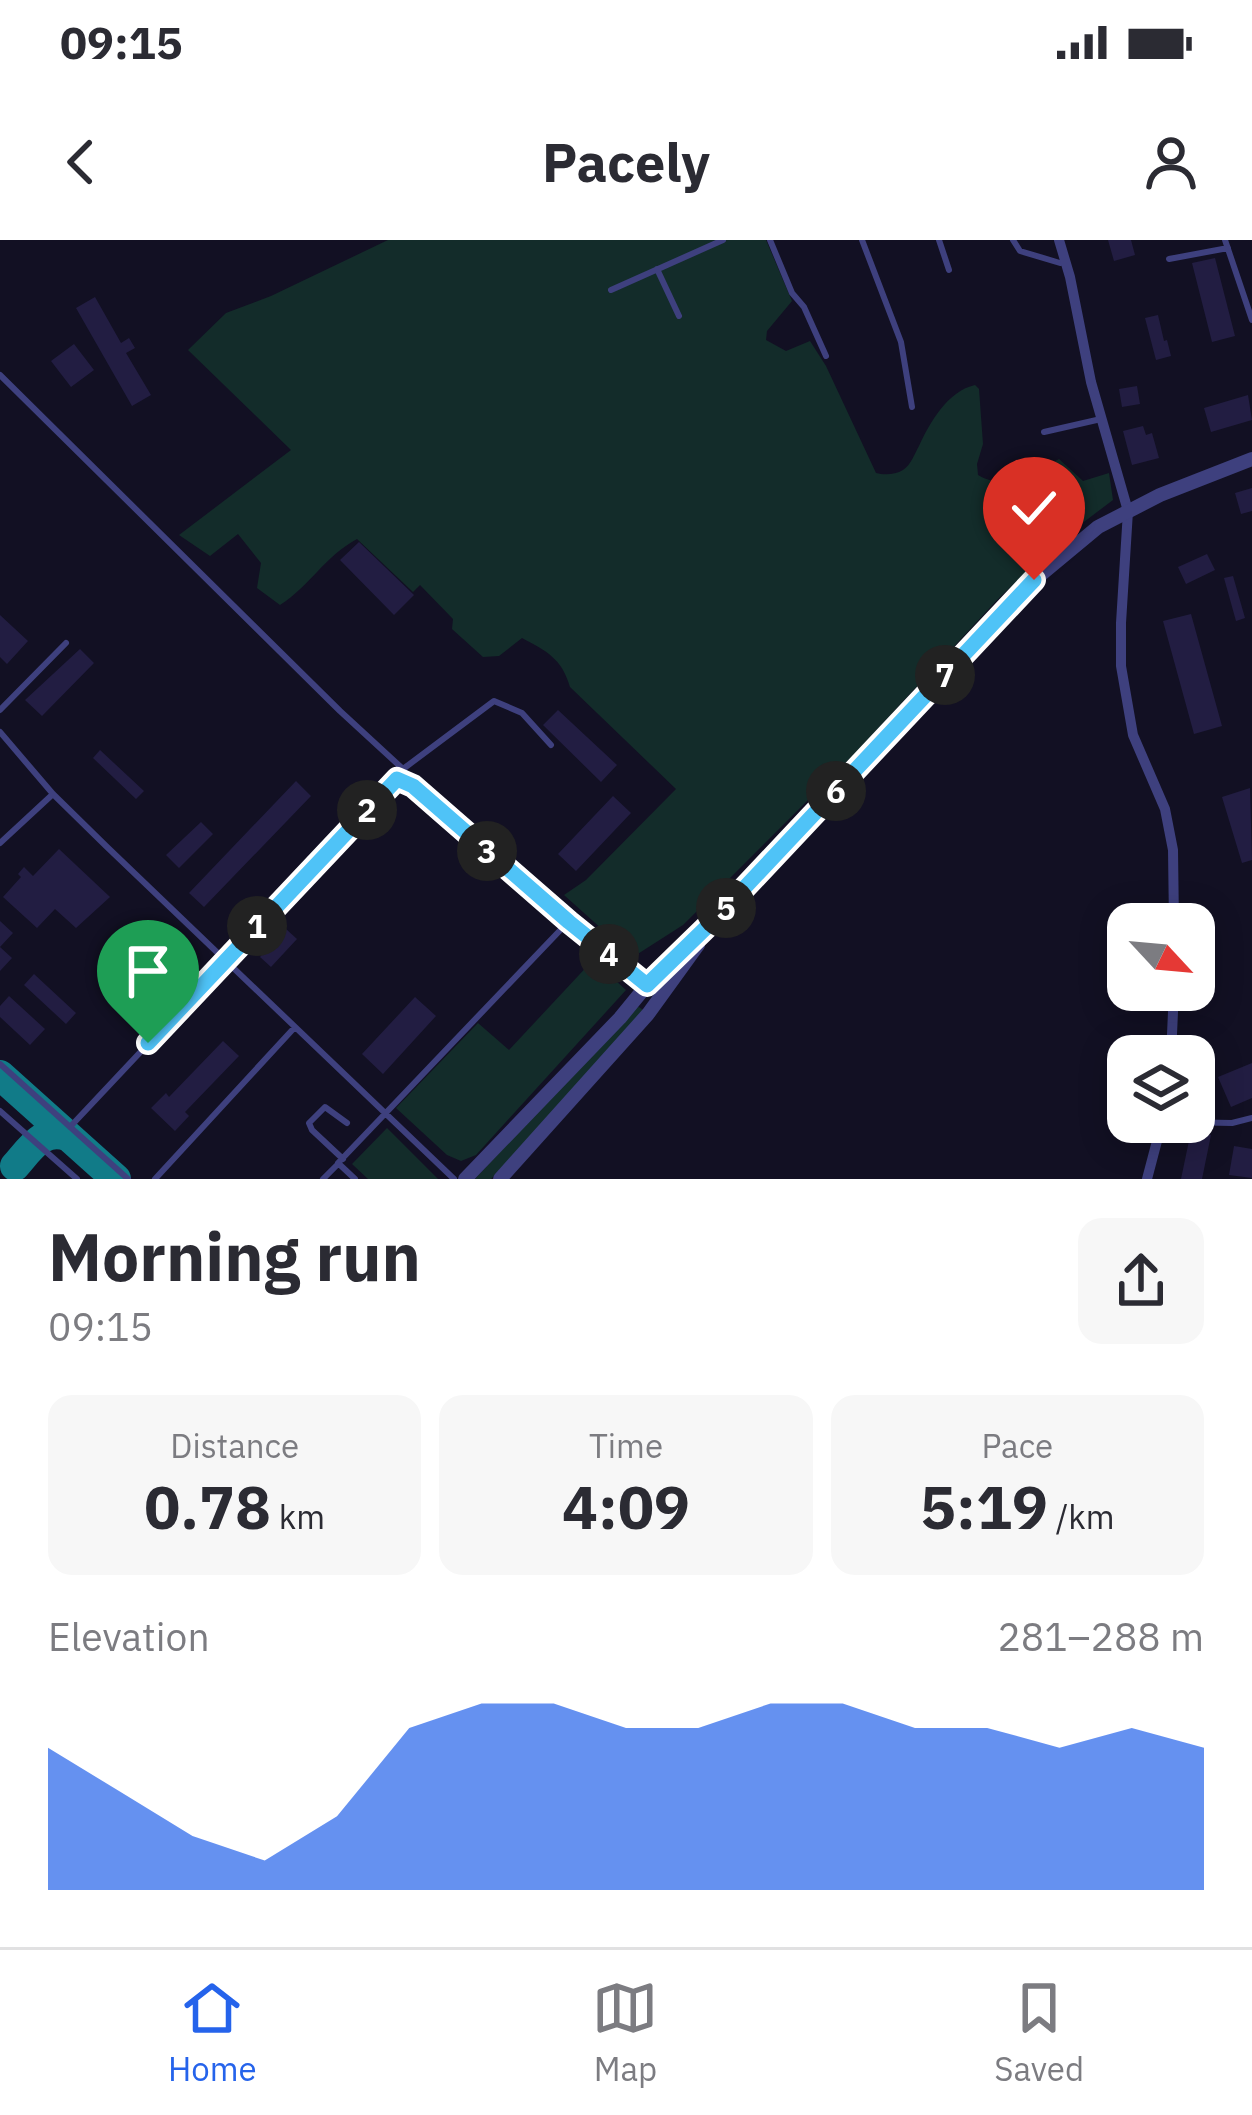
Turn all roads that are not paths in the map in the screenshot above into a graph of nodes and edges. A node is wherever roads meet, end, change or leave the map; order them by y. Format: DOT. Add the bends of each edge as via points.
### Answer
graph roads {
  1 [pos="723,240"];
  2 [pos="770,240"];
  3 [pos="862,240"];
  4 [pos="939,240"];
  5 [pos="1013,240"];
  6 [pos="1059,240"];
  7 [pos="1227,244"];
  8 [pos="1169,259"];
  9 [pos="1066,262"];
  10 [pos="657,269"];
  11 [pos="949,270"];
  12 [pos="611,290"];
  13 [pos="679,316"];
  14 [pos="1252,320"];
  15 [pos="826,356"];
  16 [pos="0,375"];
  17 [pos="912,407"];
  18 [pos="1101,418"];
  19 [pos="1044,432"];
  20 [pos="1252,459"];
  21 [pos="1128,511"];
  22 [pos="66,643"];
  23 [pos="0,710"];
  24 [pos="0,732"];
  25 [pos="551,745"];
  26 [pos="403,769"];
  27 [pos="413,786"];
  28 [pos="53,794"];
  29 [pos="0,843"];
  30 [pos="1174,903"];
  31 [pos="718,916"];
  32 [pos="569,922"];
  33 [pos="226,959"];
  34 [pos="647,985"];
  35 [pos="660,997"];
  36 [pos="295,1028"];
  37 [pos="0,1064"];
  38 [pos="0,1111"];
  39 [pos="386,1113"];
  40 [pos="1252,1118"];
  41 [pos="347,1123"];
  42 [pos="1215,1123"];
  43 [pos="70,1127"];
  44 [pos="1156,1143"];
  45 [pos="340,1161"];
  46 [pos="77,1179"];
  47 [pos="128,1179"];
  48 [pos="155,1179"];
  49 [pos="322,1179"];
  50 [pos="355,1179"];
  51 [pos="454,1179"];
  52 [pos="465,1179"];
  53 [pos="500,1179"];
  54 [pos="1147,1179"];
  1 -- 10 [label="lane"];
  2 -- 15 [label="lane"];
  3 -- 17 [label="lane" via="901,342"];
  4 -- 11 [label="lane"];
  5 -- 9 [label="lane" via="1020,251"];
  6 -- 9 [label="street"];
  7 -- 8 [label="lane"];
  7 -- 14 [label="lane"];
  9 -- 18 [label="street"];
  10 -- 12 [label="lane"];
  10 -- 13 [label="lane"];
  16 -- 26 [label="lane"];
  18 -- 19 [label="lane"];
  18 -- 21 [label="street"];
  20 -- 21 [label="street"];
  21 -- 30 [label="street" via="1121,666 1133,735 1165,809"];
  21 -- 31 [label="street" via="1034,580"];
  22 -- 23 [label="lane"];
  24 -- 28 [label="lane"];
  25 -- 26 [label="lane" via="522,713 494,701"];
  26 -- 27 [label="lane"];
  27 -- 32 [label="lane"];
  27 -- 33 [label="lane" via="397,779"];
  28 -- 29 [label="lane"];
  28 -- 33 [label="lane"];
  31 -- 34 [label="street"];
  31 -- 35 [label="street"];
  32 -- 34 [label="lane"];
  32 -- 39 [label="lane"];
  33 -- 36 [label="lane"];
  33 -- 43 [label="lane"];
  34 -- 35 [label="lane"];
  34 -- 52 [label="street"];
  35 -- 53 [label="street"];
  36 -- 39 [label="lane"];
  36 -- 48 [label="lane"];
  37 -- 43 [label="lane"];
  38 -- 46 [label="lane"];
  39 -- 45 [label="lane"];
  39 -- 51 [label="lane"];
  40 -- 42 [label="lane"];
  41 -- 45 [label="lane" via="325,1107 309,1123"];
  43 -- 47 [label="lane"];
  44 -- 54 [label="street"];
  45 -- 49 [label="lane"];
  45 -- 50 [label="lane"];
}
